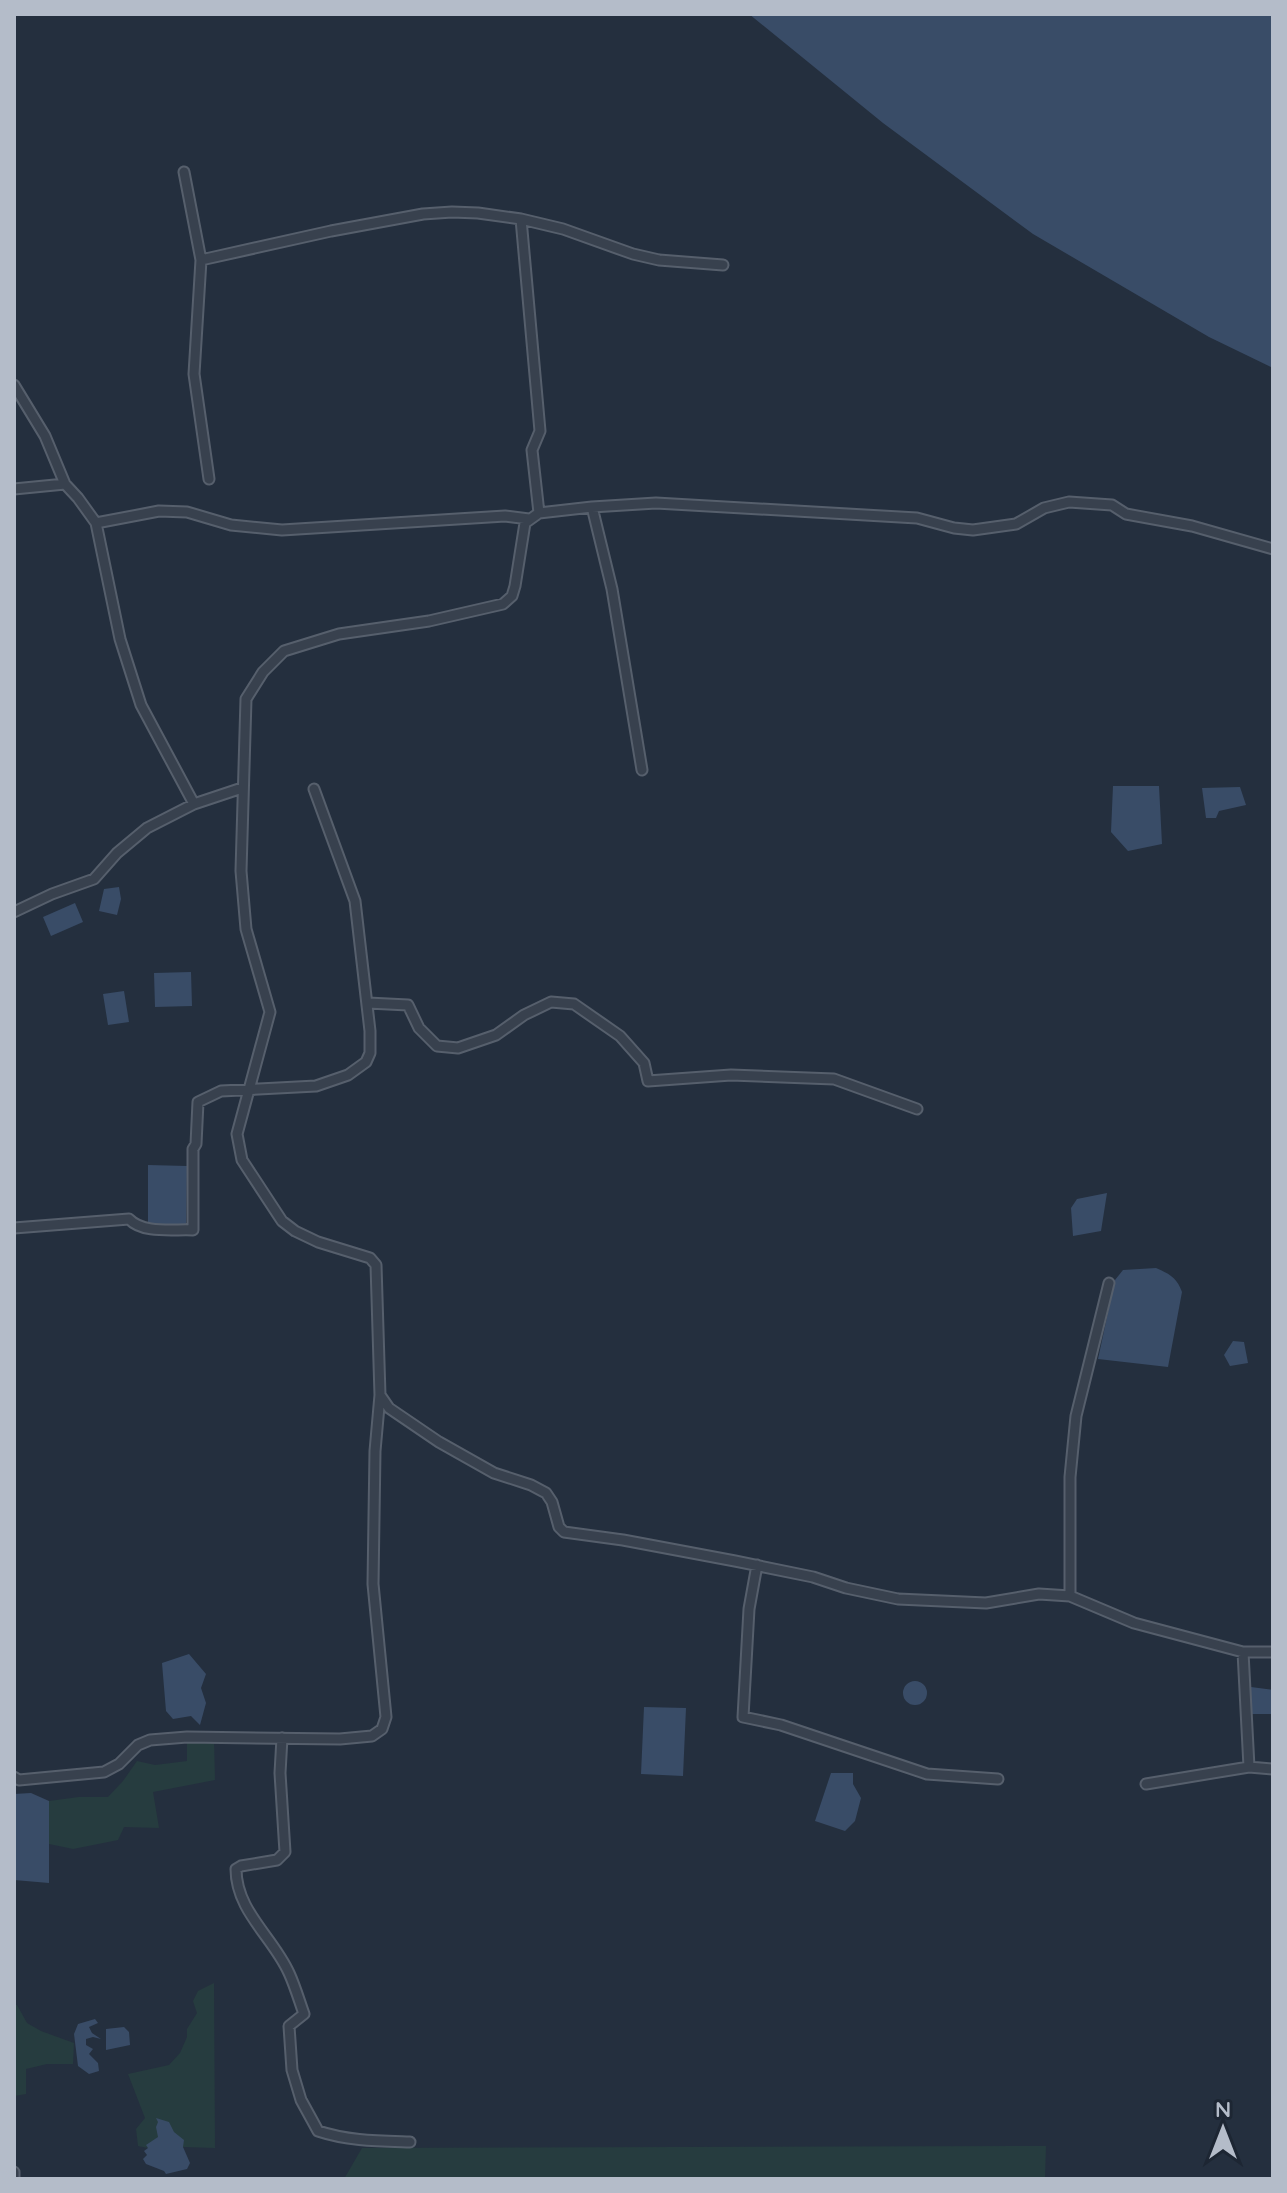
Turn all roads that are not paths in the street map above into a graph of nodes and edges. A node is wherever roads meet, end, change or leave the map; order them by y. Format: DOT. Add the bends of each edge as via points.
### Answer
graph roads {
  1 [pos="184,172"];
  2 [pos="521,219"];
  3 [pos="201,260"];
  4 [pos="723,265"];
  5 [pos="14,385"];
  6 [pos="209,479"];
  7 [pos="65,484"];
  8 [pos="14,489"];
  9 [pos="592,507"];
  10 [pos="534,516"];
  11 [pos="96,523"];
  12 [pos="1273,549"];
  13 [pos="642,770"];
  14 [pos="242,788"];
  15 [pos="314,789"];
  16 [pos="194,804"];
  17 [pos="14,912"];
  18 [pos="368,1003"];
  19 [pos="250,1088"];
  20 [pos="917,1109"];
  21 [pos="14,1228"];
  22 [pos="1109,1283"];
  23 [pos="380,1395"];
  24 [pos="757,1565"];
  25 [pos="1070,1596"];
  26 [pos="1243,1652"];
  27 [pos="1273,1652"];
  28 [pos="282,1738"];
  29 [pos="1249,1767"];
  30 [pos="1273,1769"];
  31 [pos="14,1777"];
  32 [pos="998,1779"];
  33 [pos="1146,1784"];
  34 [pos="410,2142"];
  35 [pos="14,2172"];
  36 [pos="14,2179"];
  1 -- 3 [label="street"];
  2 -- 3 [label="street" via="423,214"];
  2 -- 4 [label="street" via="659,260"];
  2 -- 10 [label="street" via="540,431 532,450"];
  3 -- 6 [label="street" via="194,374"];
  5 -- 7 [label="street" via="45,436"];
  7 -- 8 [label="street"];
  7 -- 11 [label="street"];
  9 -- 10 [label="street"];
  9 -- 12 [label="street" via="656,503 791,510 917,518 973,530 1016,524 1044,508 1069,502 1112,505 1126,514"];
  9 -- 13 [label="street" via="612,589"];
  10 -- 11 [label="street" via="282,530 159,511"];
  10 -- 14 [label="street" via="525,523 512,596 503,604 339,634 284,651 246,699"];
  11 -- 16 [label="street" via="120,639 141,705"];
  14 -- 16 [label="street"];
  14 -- 19 [label="street" via="246,929 270,1012"];
  15 -- 18 [label="street" via="355,901"];
  16 -- 17 [label="street" via="147,828 94,879"];
  18 -- 19 [label="street" via="370,1053 348,1075 316,1086"];
  18 -- 20 [label="street" via="408,1005 419,1028 437,1046 458,1048 496,1035 551,1002 574,1004 620,1036 644,1063 648,1081 731,1075 834,1079"];
  19 -- 21 [label="street" via="221,1091 198,1102 193,1230 150,1229 129,1219"];
  19 -- 23 [label="street" via="237,1134 242,1160 282,1221 305,1237 370,1258 376,1265"];
  22 -- 25 [label="street" via="1076,1416"];
  23 -- 24 [label="street" via="389,1408 439,1442 494,1473 546,1493 564,1532"];
  23 -- 28 [label="street" via="373,1584 386,1717 372,1736"];
  24 -- 25 [label="street" via="898,1599 986,1603 1039,1594"];
  24 -- 32 [label="street" via="743,1717 927,1774"];
  25 -- 26 [label="street" via="1134,1623"];
  26 -- 27 [label="street"];
  26 -- 29 [label="street"];
  28 -- 31 [label="street" via="150,1740 104,1772"];
  28 -- 34 [label="street" via="285,1852 277,1860 236,1869 236,1886 289,1973 304,2014 289,2026 292,2070 301,2100 318,2131"];
  29 -- 30 [label="street"];
  29 -- 33 [label="street"];
  35 -- 36 [label="street"];
}
